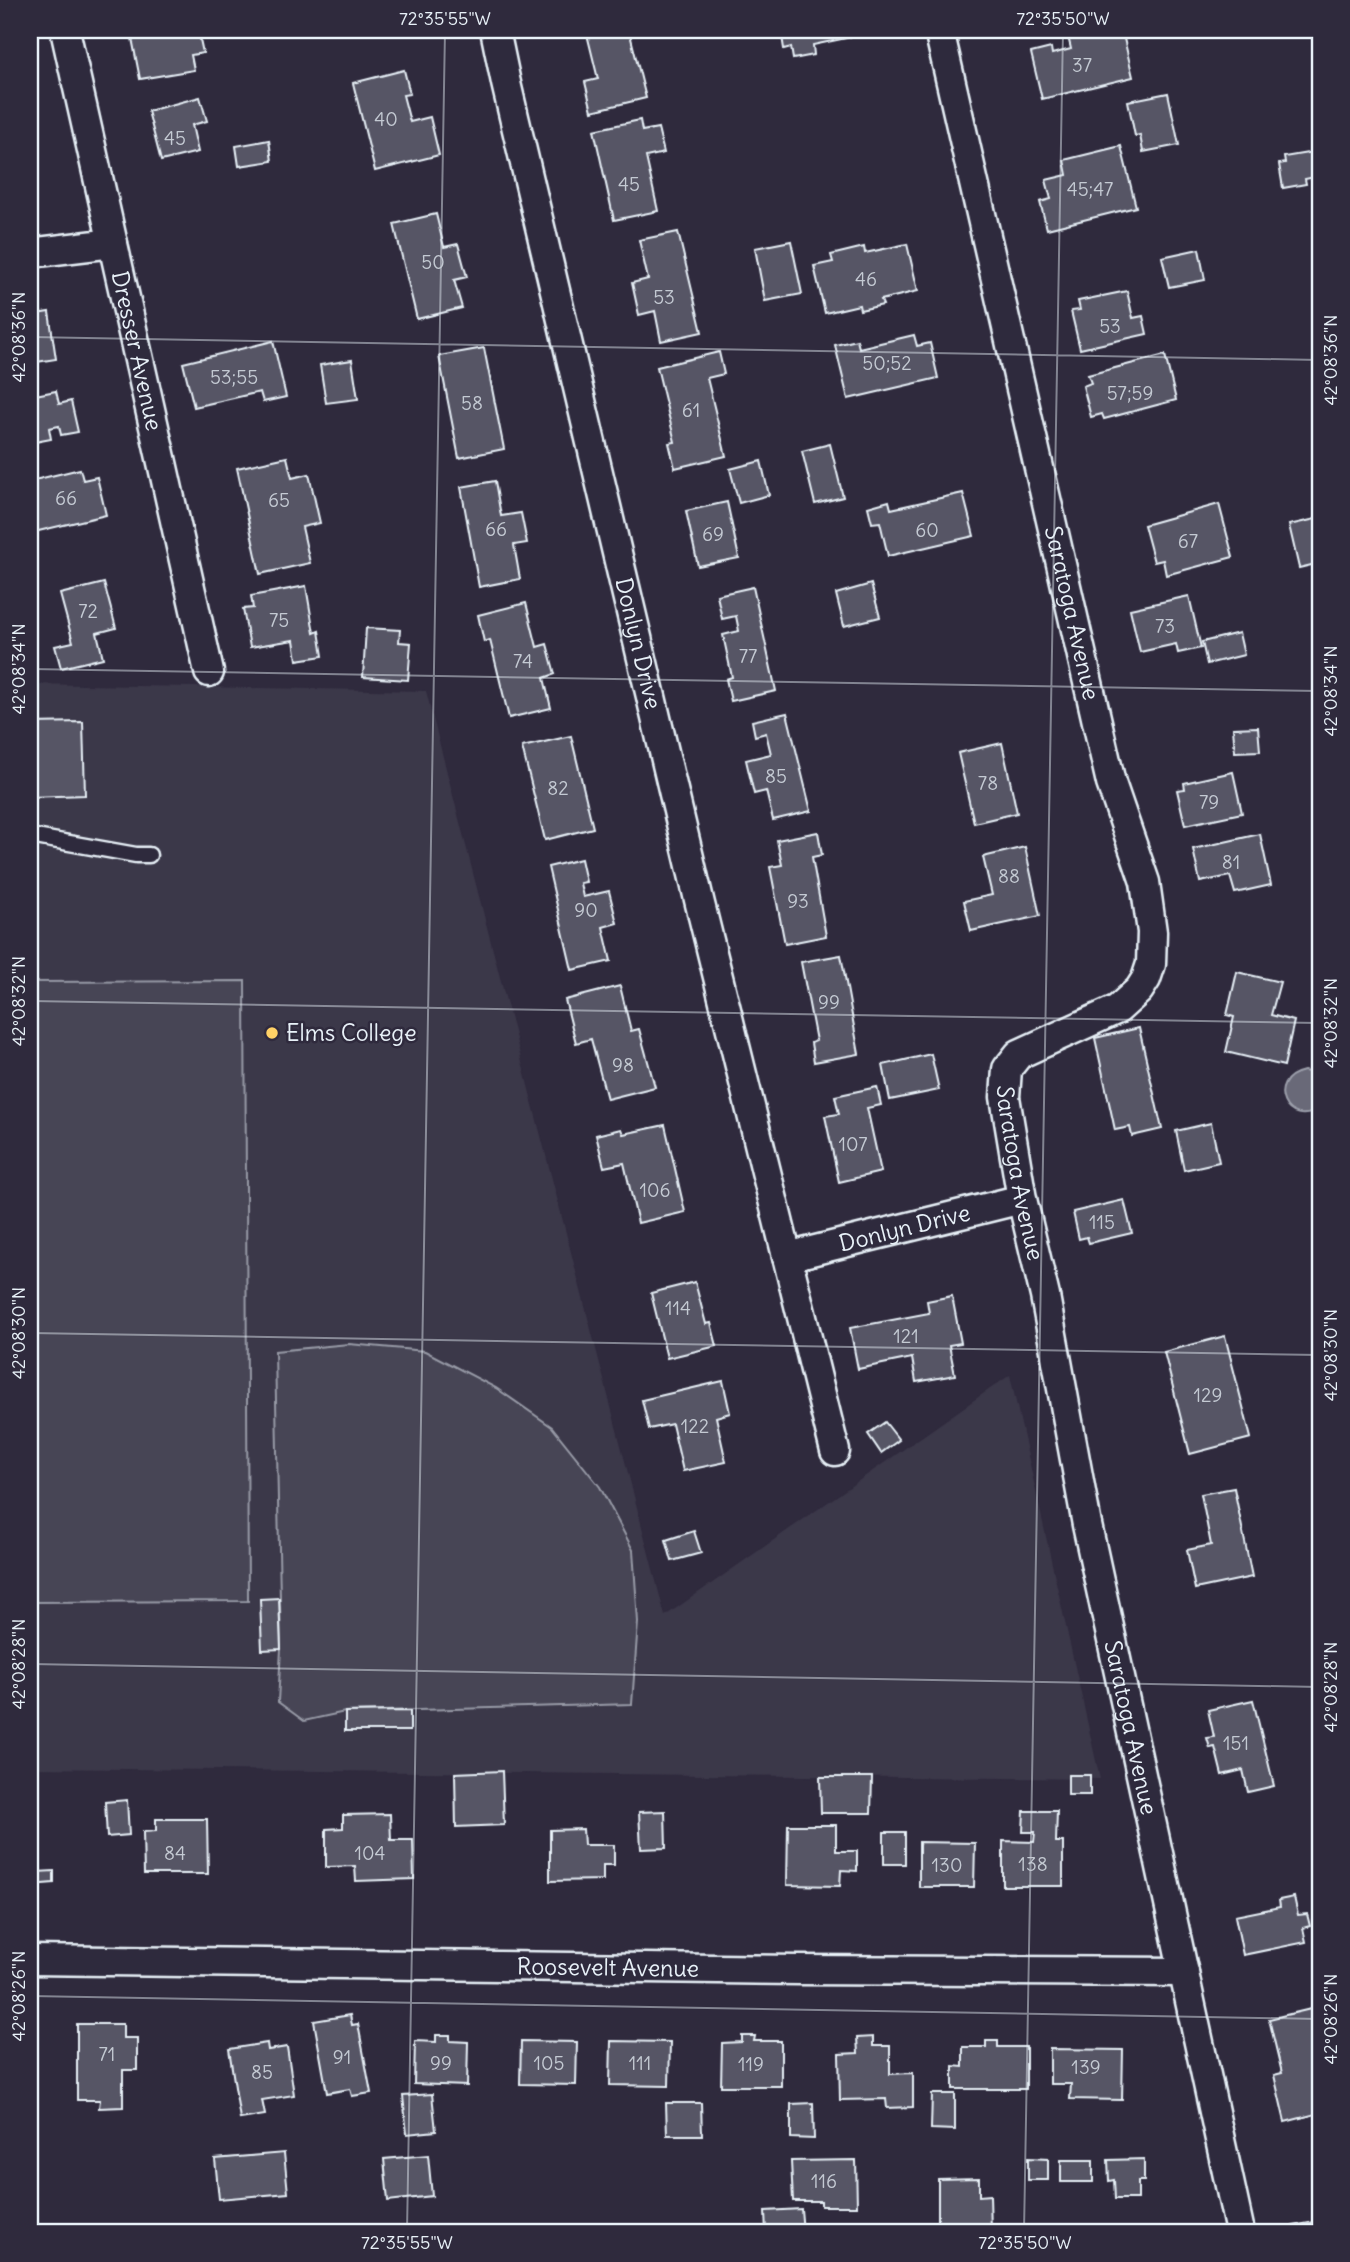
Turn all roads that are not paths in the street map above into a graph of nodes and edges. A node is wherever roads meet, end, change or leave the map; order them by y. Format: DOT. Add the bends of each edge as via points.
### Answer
graph roads {
  1 [pos="65,30"];
  2 [pos="495,30"];
  3 [pos="939,30"];
  4 [pos="113,243"];
  5 [pos="30,253"];
  6 [pos="209,672"];
  7 [pos="30,836"];
  8 [pos="149,855"];
  9 [pos="1022,1199"];
  10 [pos="787,1257"];
  11 [pos="835,1451"];
  12 [pos="30,1961"];
  13 [pos="1184,1972"];
  14 [pos="1240,2232"];
  1 -- 4 [label="street, Dresser Avenue"];
  2 -- 10 [label="street, Donlyn Drive"];
  3 -- 9 [label="street, Saratoga Avenue" via="1111,783 1145,882 1152,932 1146,979 1129,1000 1019,1054 1007,1069 1005,1097"];
  4 -- 5 [label="street"];
  4 -- 6 [label="street, Dresser Avenue"];
  7 -- 8 [label="lane"];
  9 -- 10 [label="street, Donlyn Drive"];
  9 -- 13 [label="street, Saratoga Avenue"];
  10 -- 11 [label="street, Donlyn Drive"];
  12 -- 13 [label="street, Roosevelt Avenue"];
  13 -- 14 [label="street, Saratoga Avenue"];
}
